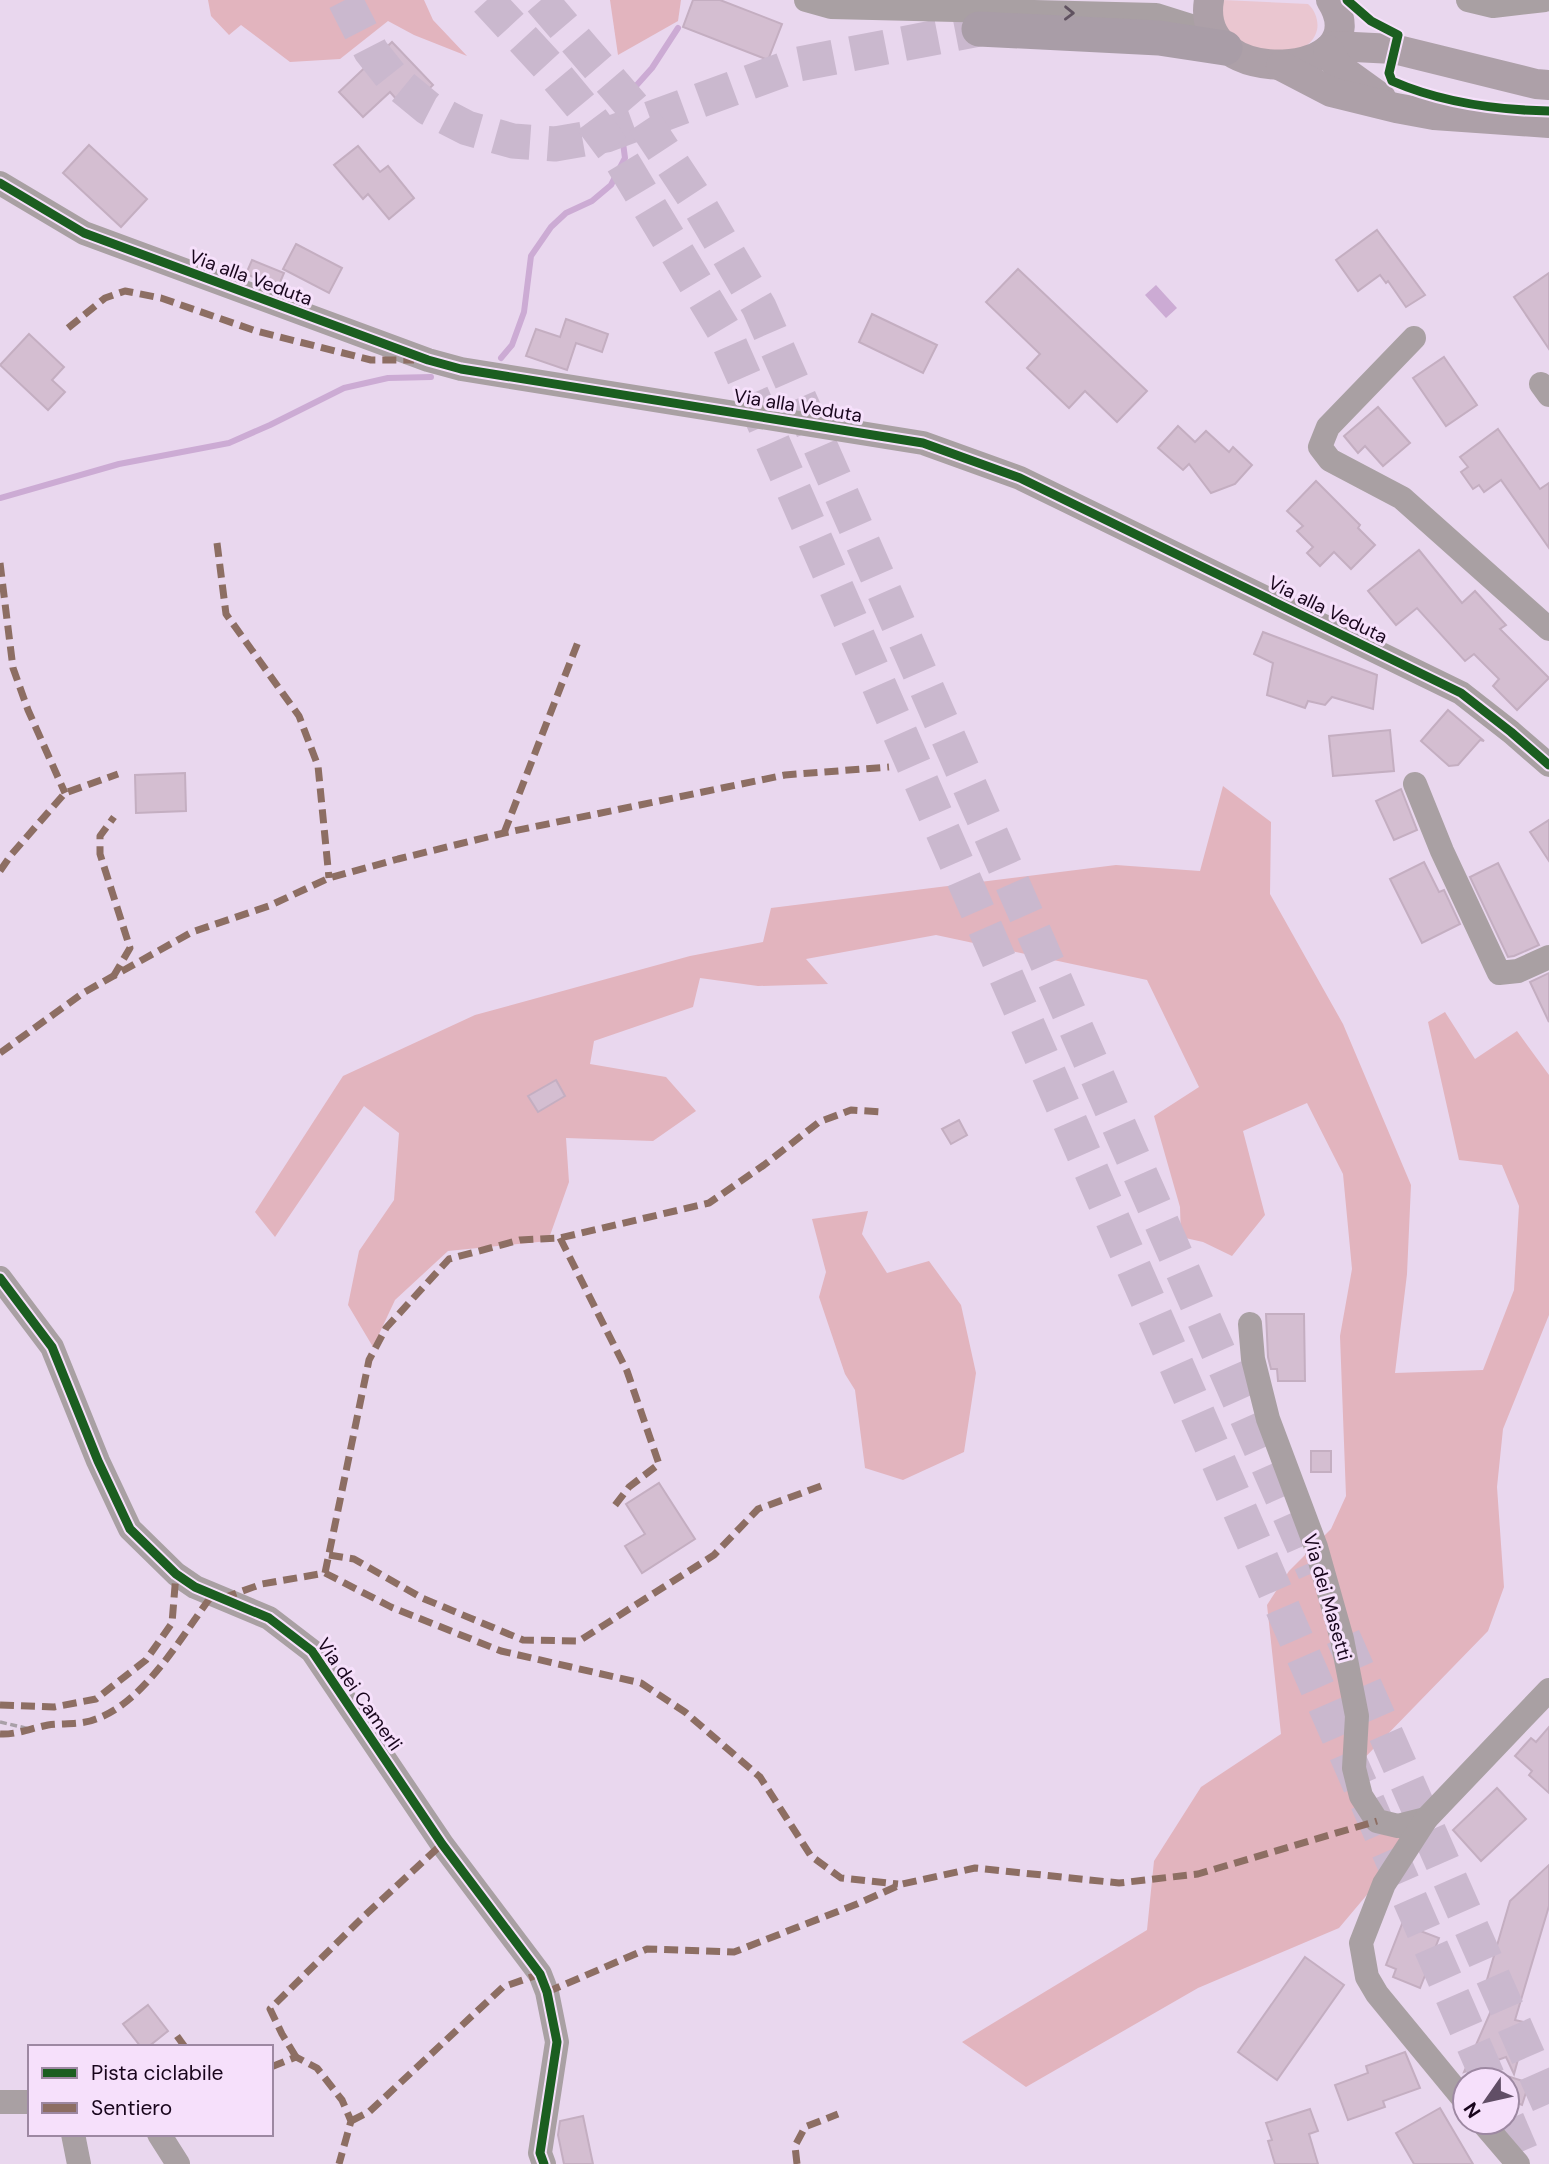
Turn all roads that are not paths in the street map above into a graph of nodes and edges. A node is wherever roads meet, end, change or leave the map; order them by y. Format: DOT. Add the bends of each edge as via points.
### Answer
graph roads {
  1 [pos="806,0"];
  2 [pos="1468,0"];
  3 [pos="1545,0"];
  4 [pos="1333,3"];
  5 [pos="1214,25"];
  6 [pos="979,29"];
  7 [pos="1331,48"];
  8 [pos="1394,49"];
  9 [pos="1281,66"];
  10 [pos="1549,85"];
  11 [pos="1396,108"];
  12 [pos="1549,123"];
  13 [pos="0,183"];
  14 [pos="1414,338"];
  15 [pos="1549,629"];
  16 [pos="1549,765"];
  17 [pos="1415,783"];
  18 [pos="1549,957"];
  19 [pos="0,1278"];
  20 [pos="1250,1324"];
  21 [pos="1549,1690"];
  22 [pos="1426,1819"];
  23 [pos="1451,2084"];
  24 [pos="0,2102"];
  25 [pos="28,2102"];
  26 [pos="73,2136"];
  27 [pos="160,2136"];
  28 [pos="1494,2136"];
  29 [pos="79,2164"];
  30 [pos="178,2164"];
  31 [pos="544,2164"];
  32 [pos="1518,2164"];
  1 -- 5 [label="street, one-way" via="831,7 1156,15 1191,26"];
  2 -- 3 [label="street" via="1493,6"];
  4 -- 7 [label="main road" via="1339,36"];
  4 -- 8 [label="main road"];
  5 -- 6 [label="highway" via="1159,38"];
  5 -- 9 [label="main road" via="1243,58"];
  7 -- 8 [label="main road"];
  7 -- 9 [label="main road" via="1306,61"];
  7 -- 11 [label="main road" via="1338,67"];
  8 -- 10 [label="main road"];
  9 -- 11 [label="main road" via="1331,92"];
  11 -- 12 [label="main road" via="1446,117"];
  13 -- 16 [label="street, Via alla Veduta" via="84,233 428,360 923,443 1020,478 1461,693"];
  14 -- 15 [label="street" via="1328,427 1320,447 1330,460 1402,498"];
  17 -- 18 [label="street" via="1499,973 1518,971"];
  19 -- 31 [label="street, Via dei Camerli" via="52,1347 130,1530 195,1587 269,1618 312,1651 442,1844 540,1975 557,2042 540,2153"];
  20 -- 22 [label="street, Via dei Masetti" via="1252,1359 1268,1419 1316,1547 1342,1639 1357,1716 1354,1768 1360,1796 1377,1821 1398,1826"];
  21 -- 22 [label="street"];
  22 -- 23 [label="street" via="1384,1884 1361,1943 1367,1977 1377,1994"];
  24 -- 25 [label="street"];
  26 -- 29 [label="street"];
  27 -- 30 [label="street"];
  28 -- 32 [label="street"];
}
